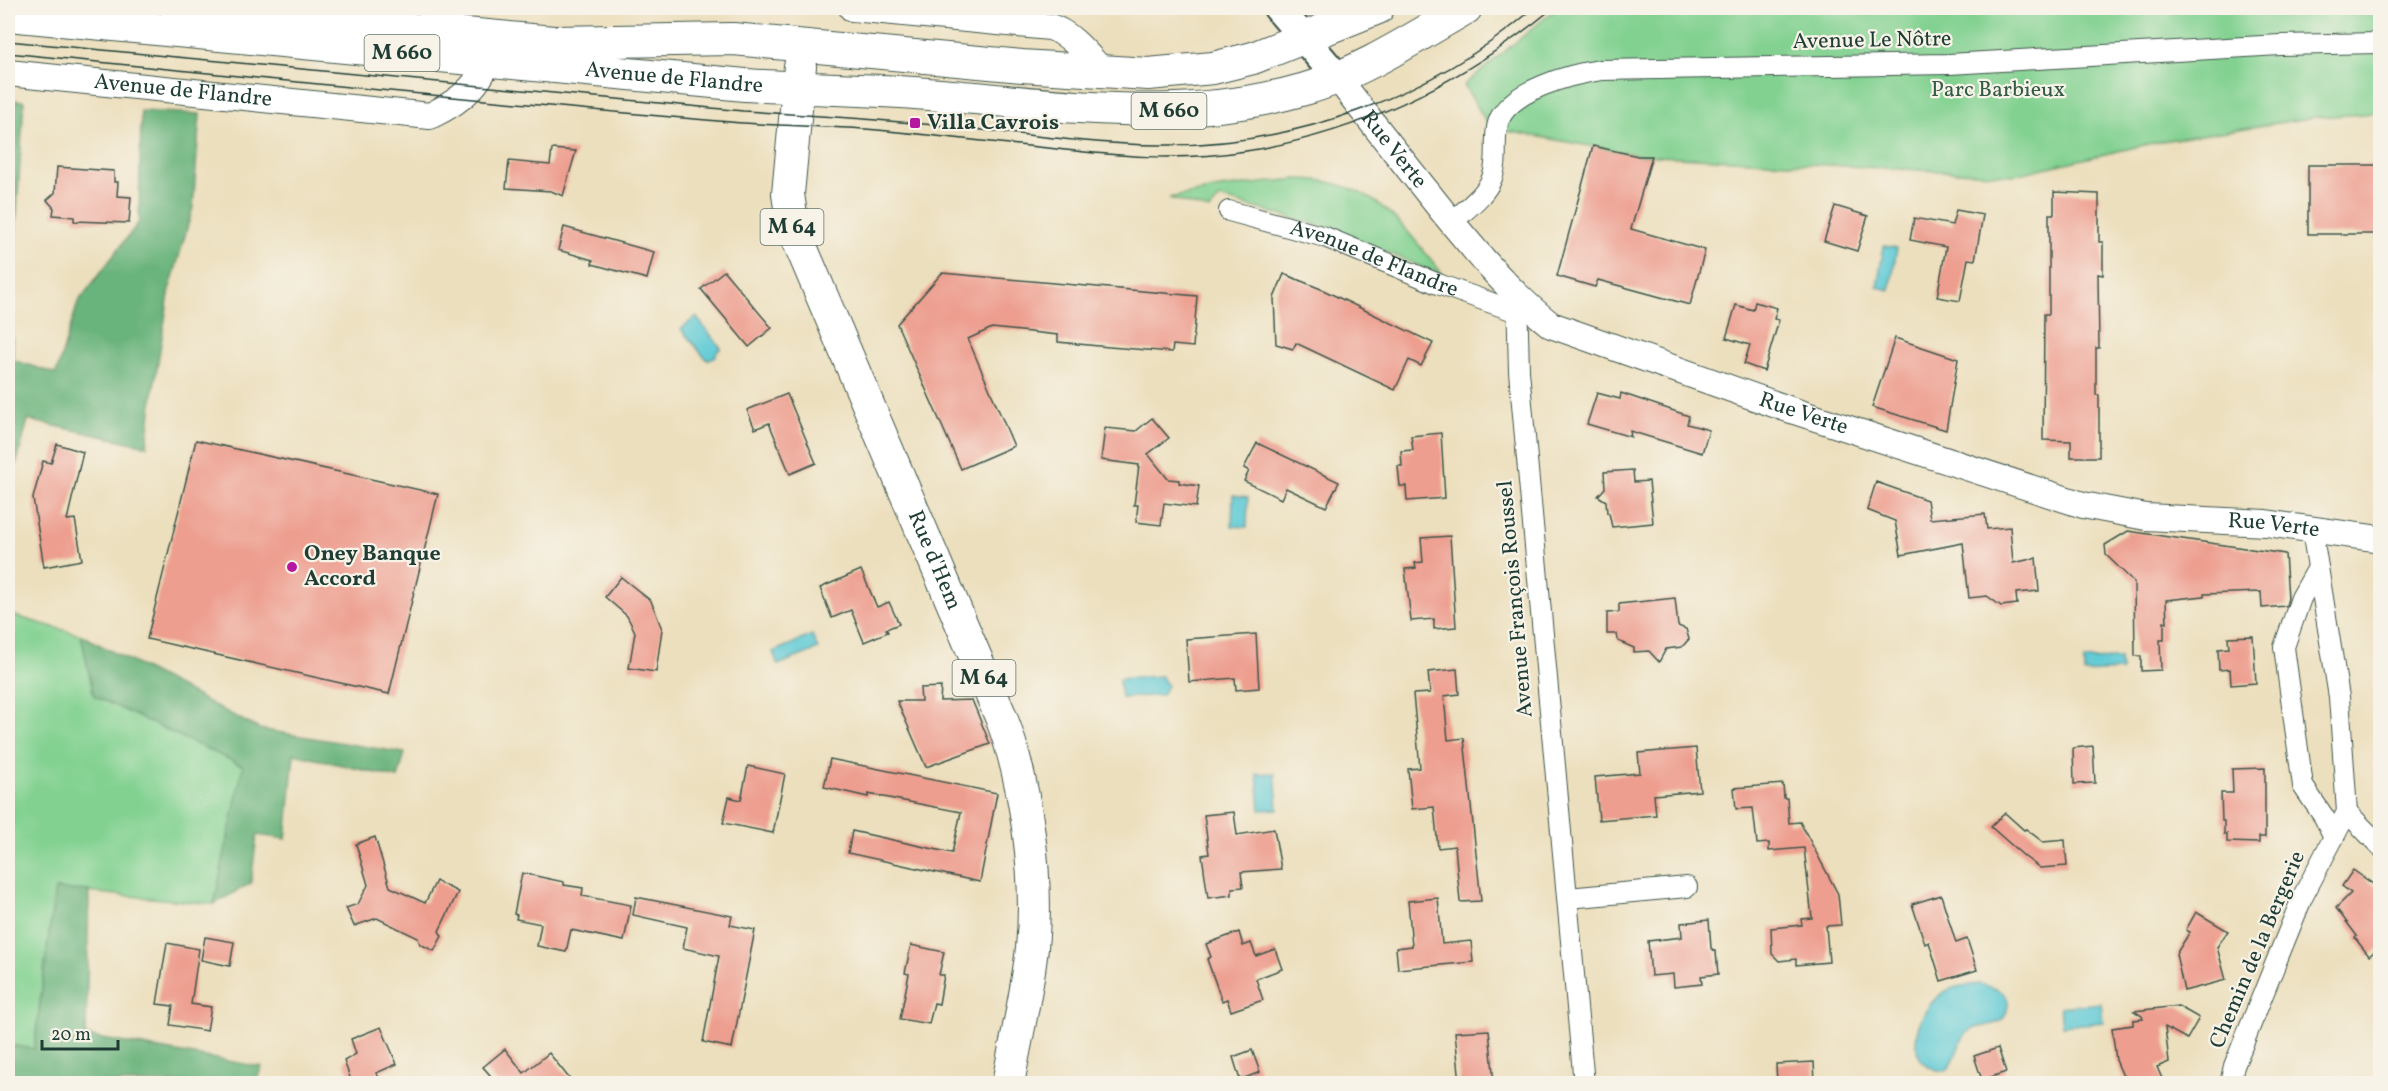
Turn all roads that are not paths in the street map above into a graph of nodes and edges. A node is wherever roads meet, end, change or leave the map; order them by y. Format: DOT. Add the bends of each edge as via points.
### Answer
graph roads {
  1 [pos="177,8"];
  2 [pos="852,8"];
  3 [pos="1278,8"];
  4 [pos="1378,8"];
  5 [pos="1466,8"];
  6 [pos="8,15"];
  7 [pos="1306,39"];
  8 [pos="2380,43"];
  9 [pos="801,45"];
  10 [pos="491,49"];
  11 [pos="1103,72"];
  12 [pos="8,73"];
  13 [pos="1337,77"];
  14 [pos="798,87"];
  15 [pos="1102,109"];
  16 [pos="1229,211"];
  17 [pos="1452,222"];
  18 [pos="1517,304"];
  19 [pos="2312,530"];
  20 [pos="2380,539"];
  21 [pos="2318,568"];
  22 [pos="2347,812"];
  23 [pos="2334,837"];
  24 [pos="2380,846"];
  25 [pos="1687,887"];
  26 [pos="1568,898"];
  27 [pos="1008,1083"];
  28 [pos="1584,1083"];
  29 [pos="2230,1083"];
  1 -- 10 [label="main road, Avenue de Flandre / M 660"];
  2 -- 11 [label="street" via="1050,27 1074,42"];
  3 -- 7 [label="main road"];
  4 -- 7 [label="main road, M 660"];
  5 -- 13 [label="main road, M 660"];
  6 -- 10 [label="main road, Avenue de Flandre / M 660"];
  7 -- 11 [label="main road, Avenue de Flandre / M 660" via="1213,68 1170,74"];
  7 -- 13 [label="main road"];
  8 -- 17 [label="street, Avenue Le Nôtre" via="1949,64 1583,72 1530,92 1507,108 1497,124 1492,179"];
  9 -- 10 [label="main road, Avenue de Flandre / M 660" via="733,39 562,42"];
  9 -- 11 [label="main road, Avenue de Flandre / M 660"];
  9 -- 14 [label="main road, Rue d'Hem / M 64"];
  10 -- 12 [label="street, Avenue de Flandre" via="486,70 473,87 430,116"];
  10 -- 14 [label="main road, Avenue de Flandre / M 660" via="745,85"];
  11 -- 15 [label="main road"];
  13 -- 15 [label="main road, Avenue de Flandre / M 660" via="1307,89 1225,106 1146,111"];
  13 -- 17 [label="street, Rue Verte"];
  14 -- 15 [label="main road, Avenue de Flandre / M 660"];
  14 -- 27 [label="main road, Rue d'Hem / M 64" via="789,194 793,228 1001,717 1020,780 1034,912 1032,949"];
  16 -- 18 [label="street, Avenue de Flandre" via="1325,237 1438,284"];
  17 -- 18 [label="street, Rue Verte"];
  18 -- 19 [label="street, Rue Verte" via="1551,325 1581,337 2083,505 2146,517 2266,523"];
  18 -- 26 [label="street, Avenue François Roussel" via="1519,371"];
  19 -- 20 [label="street, Rue Verte"];
  19 -- 21 [label="street"];
  21 -- 22 [label="street" via="2339,698"];
  21 -- 23 [label="street, Chemin de la Bergerie" via="2301,598 2284,647 2303,786"];
  22 -- 23 [label="street, Chemin de la Bergerie"];
  22 -- 24 [label="street"];
  23 -- 29 [label="street, Chemin de la Bergerie" via="2302,898"];
  25 -- 26 [label="street"];
  26 -- 28 [label="street, Avenue François Roussel"];
}
